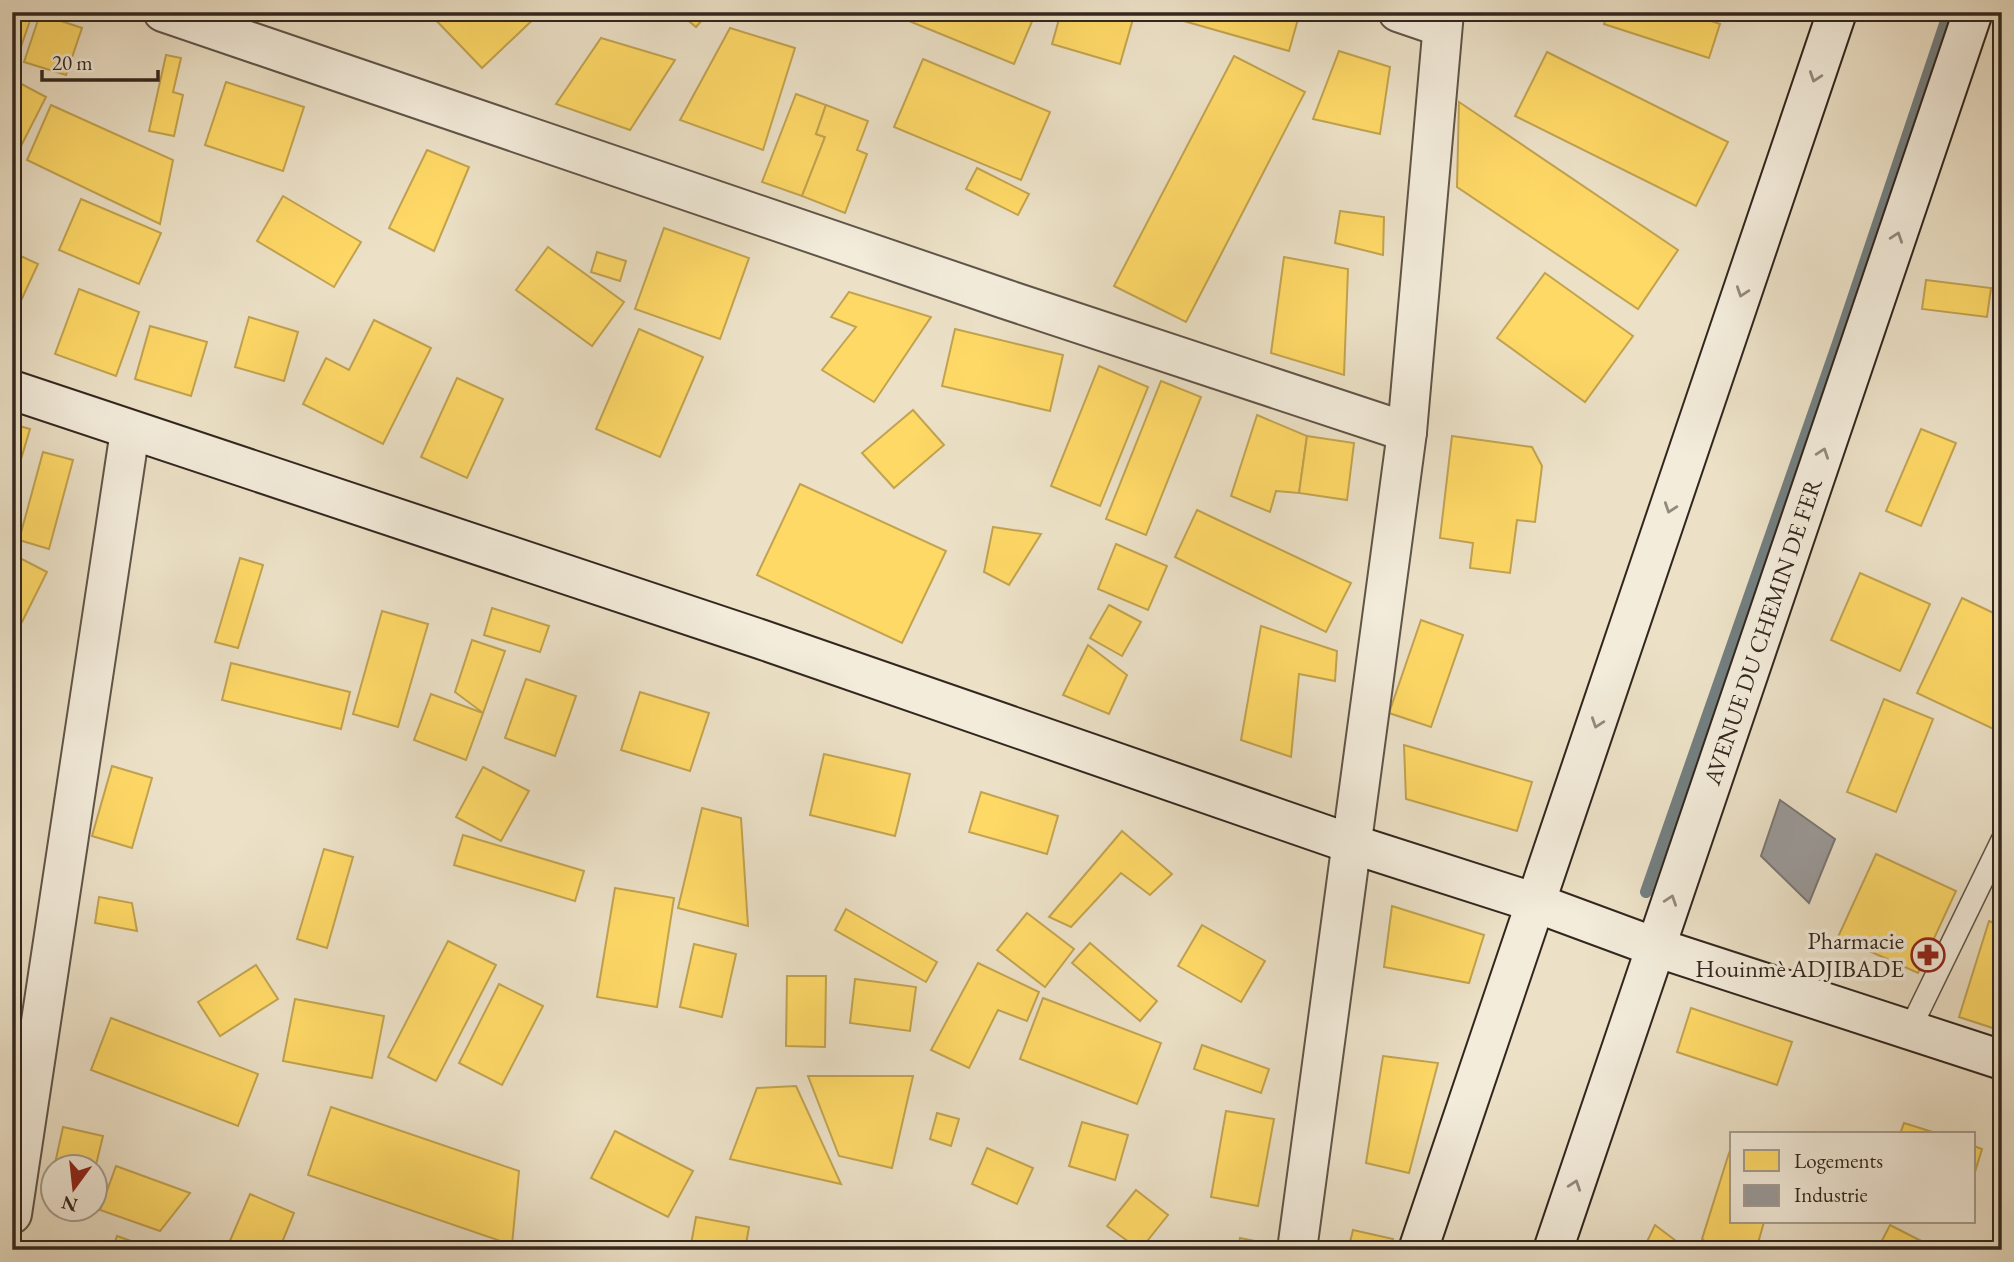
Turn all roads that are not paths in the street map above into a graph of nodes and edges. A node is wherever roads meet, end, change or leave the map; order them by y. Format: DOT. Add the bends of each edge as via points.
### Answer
graph roads {
  1 [pos="163,12"];
  2 [pos="1398,12"];
  3 [pos="1837,12"];
  4 [pos="1973,12"];
  5 [pos="1443,19"];
  6 [pos="12,390"];
  7 [pos="130,431"];
  8 [pos="1407,432"];
  9 [pos="2002,840"];
  10 [pos="1352,844"];
  11 [pos="1536,903"];
  12 [pos="1655,947"];
  13 [pos="1910,1029"];
  14 [pos="2002,1060"];
  15 [pos="12,1214"];
  16 [pos="1297,1250"];
  17 [pos="1418,1250"];
  18 [pos="1553,1250"];
  1 -- 8 [label="main road"];
  2 -- 5 [label="main road"];
  3 -- 11 [label="main road, one-way"];
  12 -- 4 [label="main road, AVENUE DU CHEMIN DE FER, one-way"];
  5 -- 8 [label="main road"];
  6 -- 7 [label="main road"];
  7 -- 10 [label="main road" via="774,644"];
  7 -- 15 [label="main road"];
  8 -- 10 [label="main road"];
  9 -- 13 [label="lane"];
  10 -- 11 [label="main road"];
  10 -- 16 [label="main road"];
  11 -- 12 [label="main road"];
  11 -- 17 [label="main road"];
  12 -- 13 [label="main road"];
  18 -- 12 [label="main road, AVENUE DU CHEMIN DE FER, one-way"];
  13 -- 14 [label="main road"];
}
